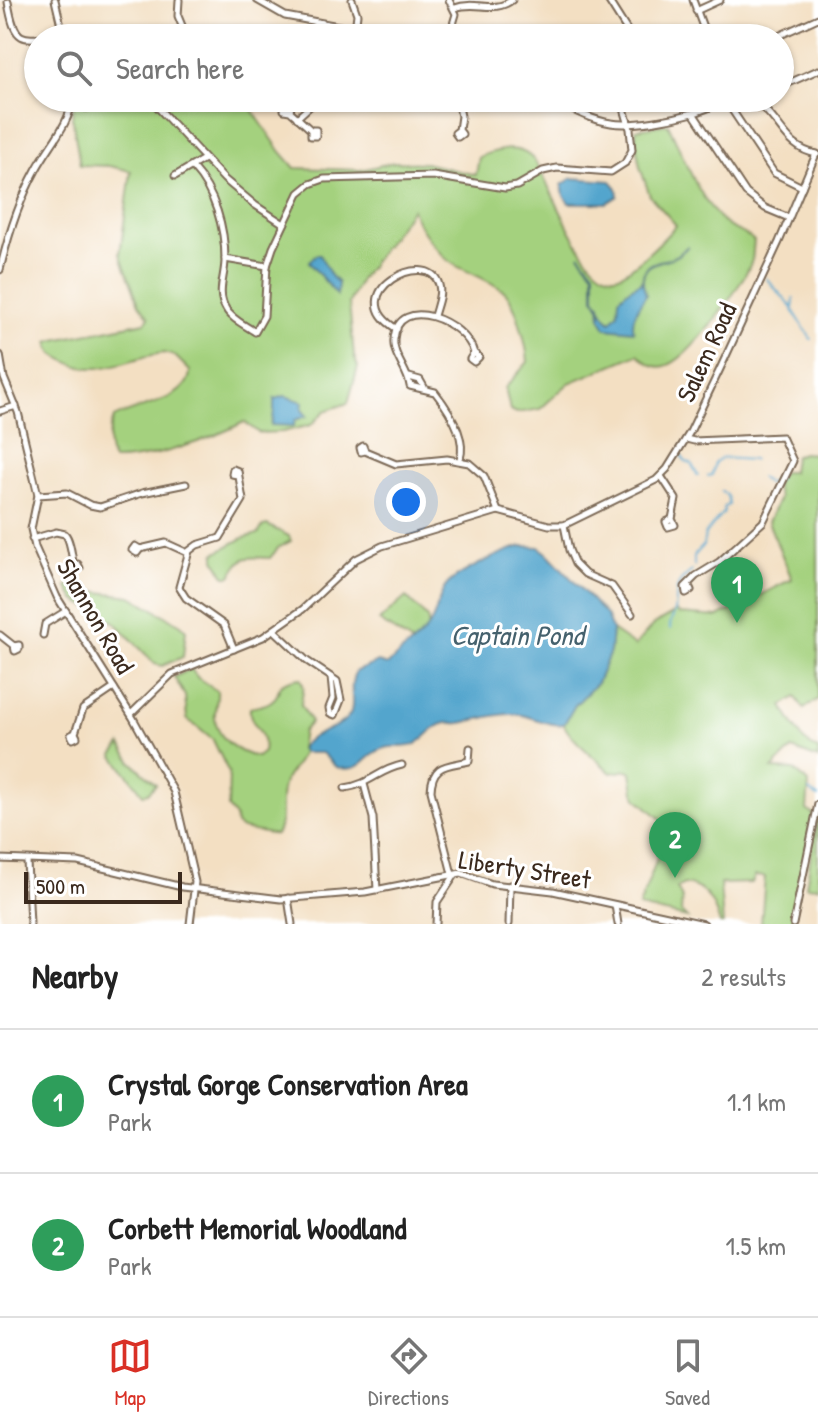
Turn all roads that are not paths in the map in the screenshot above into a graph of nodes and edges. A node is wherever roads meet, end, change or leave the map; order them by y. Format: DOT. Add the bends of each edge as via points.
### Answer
graph roads {
  1 [pos="55,0"];
  2 [pos="179,0"];
  3 [pos="257,0"];
  4 [pos="352,0"];
  5 [pos="449,0"];
  6 [pos="512,0"];
  7 [pos="608,0"];
  8 [pos="693,0"];
  9 [pos="720,0"];
  10 [pos="7,1"];
  11 [pos="455,8"];
  12 [pos="696,11"];
  13 [pos="818,18"];
  14 [pos="60,24"];
  15 [pos="180,24"];
  16 [pos="328,24"];
  17 [pos="356,24"];
  18 [pos="454,24"];
  19 [pos="623,24"];
  20 [pos="701,24"];
  21 [pos="794,29"];
  22 [pos="24,37"];
  23 [pos="818,70"];
  24 [pos="794,81"];
  25 [pos="70,112"];
  26 [pos="162,112"];
  27 [pos="291,112"];
  28 [pos="304,112"];
  29 [pos="460,112"];
  30 [pos="581,112"];
  31 [pos="625,112"];
  32 [pos="736,112"];
  33 [pos="767,112"];
  34 [pos="693,113"];
  35 [pos="297,118"];
  36 [pos="629,123"];
  37 [pos="311,130"];
  38 [pos="459,130"];
  39 [pos="817,154"];
  40 [pos="204,159"];
  41 [pos="193,168"];
  42 [pos="175,176"];
  43 [pos="802,187"];
  44 [pos="789,218"];
  45 [pos="284,224"];
  46 [pos="225,259"];
  47 [pos="267,266"];
  48 [pos="0,270"];
  49 [pos="434,316"];
  50 [pos="397,329"];
  51 [pos="474,353"];
  52 [pos="0,355"];
  53 [pos="409,377"];
  54 [pos="424,388"];
  55 [pos="16,406"];
  56 [pos="0,411"];
  57 [pos="686,439"];
  58 [pos="365,451"];
  59 [pos="460,459"];
  60 [pos="237,475"];
  61 [pos="661,476"];
  62 [pos="186,484"];
  63 [pos="38,495"];
  64 [pos="498,511"];
  65 [pos="672,519"];
  66 [pos="564,525"];
  67 [pos="32,539"];
  68 [pos="140,549"];
  69 [pos="188,553"];
  70 [pos="75,565"];
  71 [pos="689,586"];
  72 [pos="66,611"];
  73 [pos="632,614"];
  74 [pos="274,630"];
  75 [pos="0,635"];
  76 [pos="43,635"];
  77 [pos="14,646"];
  78 [pos="234,649"];
  79 [pos="331,677"];
  80 [pos="114,688"];
  81 [pos="131,714"];
  82 [pos="75,733"];
  83 [pos="470,748"];
  84 [pos="402,765"];
  85 [pos="364,784"];
  86 [pos="345,788"];
  87 [pos="818,804"];
  88 [pos="0,859"];
  89 [pos="27,861"];
  90 [pos="454,874"];
  91 [pos="510,885"];
  92 [pos="196,889"];
  93 [pos="377,890"];
  94 [pos="288,898"];
  95 [pos="615,905"];
  96 [pos="30,924"];
  97 [pos="190,924"];
  98 [pos="292,924"];
  99 [pos="436,924"];
  100 [pos="509,924"];
  101 [pos="618,924"];
  102 [pos="704,924"];
  103 [pos="794,924"];
  1 -- 14 [label="street"];
  2 -- 15 [label="street"];
  3 -- 16 [label="street" via="273,12"];
  4 -- 17 [label="street"];
  5 -- 11 [label="street"];
  6 -- 11 [label="street" via="495,8 471,3"];
  7 -- 19 [label="street"];
  8 -- 12 [label="street"];
  9 -- 12 [label="street"];
  10 -- 22 [label="street" via="11,24"];
  11 -- 18 [label="street"];
  12 -- 20 [label="street"];
  13 -- 21 [label="street"];
  23 -- 24 [label="street"];
  25 -- 48 [label="street" via="23,196"];
  26 -- 40 [label="street"];
  27 -- 35 [label="street"];
  28 -- 35 [label="street"];
  29 -- 38 [label="street"];
  30 -- 36 [label="street" via="604,122"];
  31 -- 36 [label="street"];
  32 -- 43 [label="street" via="770,170"];
  33 -- 39 [label="street" via="792,144"];
  34 -- 36 [label="street"];
  34 -- 44 [label="street" via="746,192"];
  35 -- 37 [label="street"];
  36 -- 45 [label="street" via="631,152 622,167 611,172 557,168 505,188 433,176 324,179 301,191"];
  39 -- 43 [label="street, Salem Road"];
  40 -- 41 [label="street"];
  40 -- 45 [label="street"];
  41 -- 42 [label="street"];
  41 -- 46 [label="street" via="222,226"];
  43 -- 44 [label="street, Salem Road"];
  44 -- 57 [label="street, Salem Road"];
  45 -- 47 [label="street"];
  46 -- 47 [label="street"];
  46 -- 47 [label="street" via="220,290 226,310 255,332 265,310"];
  49 -- 50 [label="street" via="410,317"];
  49 -- 50 [label="street" via="440,294 437,280 425,272 403,273 384,287 377,305 382,319"];
  49 -- 51 [label="street" via="465,336"];
  50 -- 53 [label="street" via="394,347"];
  52 -- 55 [label="street, Shannon Road"];
  53 -- 54 [label="street" via="420,380"];
  53 -- 54 [label="street" via="412,388"];
  54 -- 59 [label="street" via="439,395 460,434"];
  55 -- 56 [label="street"];
  55 -- 63 [label="street, Shannon Road"];
  57 -- 61 [label="street, Salem Road"];
  57 -- 71 [label="street" via="777,436 784,439 793,464 766,518"];
  58 -- 59 [label="street" via="401,464"];
  59 -- 64 [label="street" via="481,472"];
  60 -- 69 [label="street" via="243,500 225,532"];
  61 -- 65 [label="street" via="676,499"];
  61 -- 66 [label="street, Salem Road"];
  62 -- 63 [label="street" via="100,507 67,493"];
  63 -- 67 [label="street, Shannon Road"];
  64 -- 66 [label="street"];
  64 -- 74 [label="street" via="405,537 360,556"];
  66 -- 73 [label="street" via="575,564 616,589"];
  67 -- 70 [label="street" via="65,534"];
  67 -- 72 [label="street, Shannon Road"];
  68 -- 69 [label="street" via="166,543"];
  69 -- 78 [label="street" via="181,591 224,625"];
  72 -- 76 [label="street" via="45,624"];
  72 -- 80 [label="street, Shannon Road"];
  74 -- 78 [label="street"];
  74 -- 79 [label="street"];
  75 -- 77 [label="street"];
  78 -- 81 [label="street" via="172,674"];
  79 -- 79 [label="street" via="341,697 332,715 329,708"];
  80 -- 81 [label="street, Shannon Road"];
  80 -- 82 [label="street" via="83,709"];
  81 -- 92 [label="street, Shannon Road" via="174,792"];
  83 -- 90 [label="street" via="469,761 447,765 431,778"];
  84 -- 85 [label="street"];
  85 -- 86 [label="street"];
  85 -- 93 [label="street" via="374,823"];
  87 -- 103 [label="street"];
  88 -- 89 [label="street, Liberty Street"];
  89 -- 92 [label="street, Liberty Street" via="78,862"];
  89 -- 96 [label="street"];
  90 -- 91 [label="street, Liberty Street"];
  90 -- 93 [label="street, Liberty Street"];
  90 -- 99 [label="street" via="437,902"];
  91 -- 95 [label="street, Liberty Street"];
  91 -- 100 [label="street"];
  92 -- 94 [label="street, Liberty Street"];
  92 -- 97 [label="street"];
  93 -- 94 [label="street, Liberty Street"];
  94 -- 98 [label="street"];
  95 -- 101 [label="street"];
  95 -- 102 [label="street, Liberty Street"];
}
